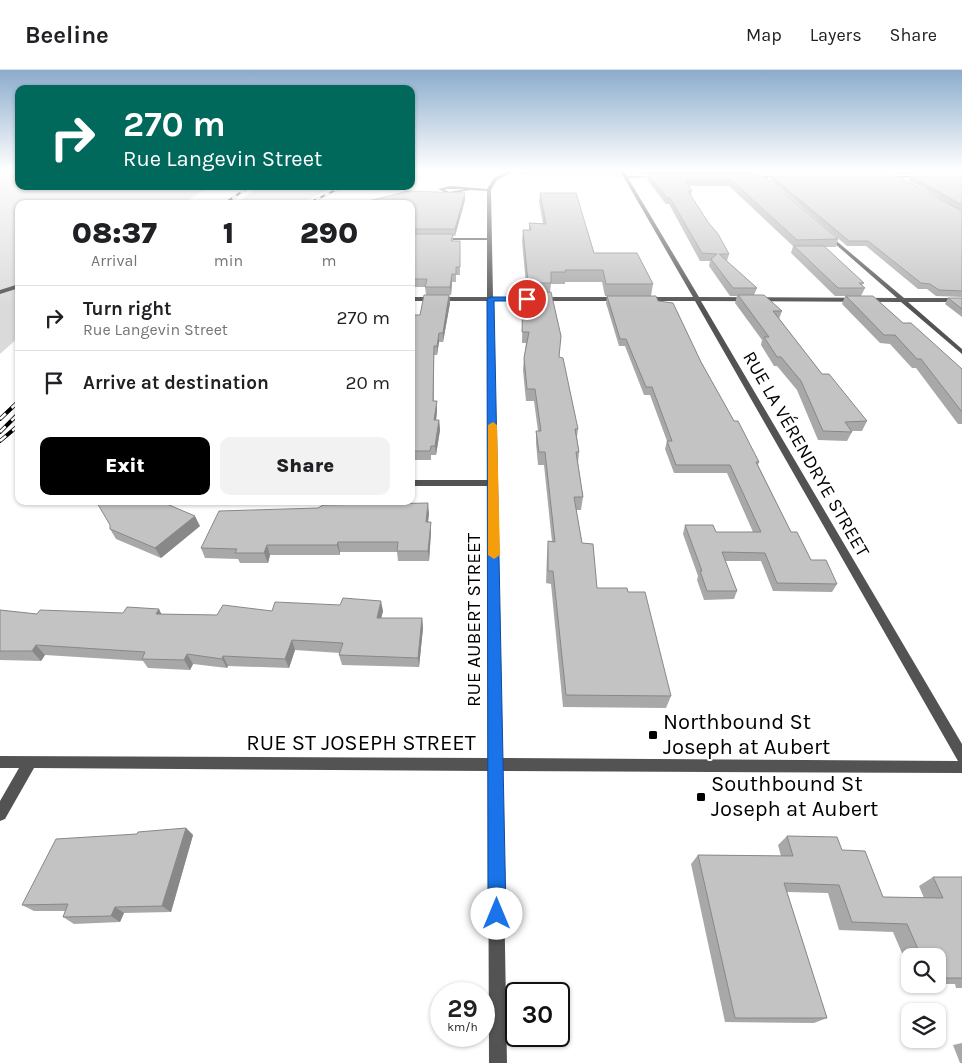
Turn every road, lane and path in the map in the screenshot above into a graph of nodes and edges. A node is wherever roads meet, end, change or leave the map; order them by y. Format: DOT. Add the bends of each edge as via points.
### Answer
graph roads {
  1 [pos="490,215"];
  2 [pos="648,215"];
  3 [pos="823,230"];
  4 [pos="438,239"];
  5 [pos="490,240"];
  6 [pos="15,287"];
  7 [pos="0,292"];
  8 [pos="415,299"];
  9 [pos="491,299"];
  10 [pos="622,299"];
  11 [pos="642,300"];
  12 [pos="696,300"];
  13 [pos="903,300"];
  14 [pos="962,300"];
  15 [pos="962,352"];
  16 [pos="494,482"];
  17 [pos="415,483"];
  18 [pos="962,756"];
  19 [pos="0,762"];
  20 [pos="30,762"];
  21 [pos="495,765"];
  22 [pos="962,767"];
  23 [pos="0,814"];
  24 [pos="498,1063"];
  1 -- 5 [label="street, RUE AUBERT STREET"];
  2 -- 12 [label="street, RUE LA VÉRENDRYE STREET"];
  3 -- 13 [label="street"];
  4 -- 5 [label="street"];
  5 -- 9 [label="street, RUE AUBERT STREET"];
  6 -- 7 [label="street"];
  8 -- 9 [label="street"];
  9 -- 10 [label="street"];
  9 -- 16 [label="street, RUE AUBERT STREET"];
  11 -- 12 [label="street"];
  12 -- 13 [label="street"];
  12 -- 18 [label="street, RUE LA VÉRENDRYE STREET"];
  13 -- 14 [label="street"];
  13 -- 15 [label="street"];
  16 -- 17 [label="street"];
  16 -- 21 [label="street, RUE AUBERT STREET"];
  19 -- 20 [label="street, RUE ST JOSEPH STREET"];
  20 -- 21 [label="street, RUE ST JOSEPH STREET"];
  20 -- 23 [label="street"];
  21 -- 22 [label="street, RUE ST JOSEPH STREET"];
  21 -- 24 [label="street, RUE AUBERT STREET"];
}
